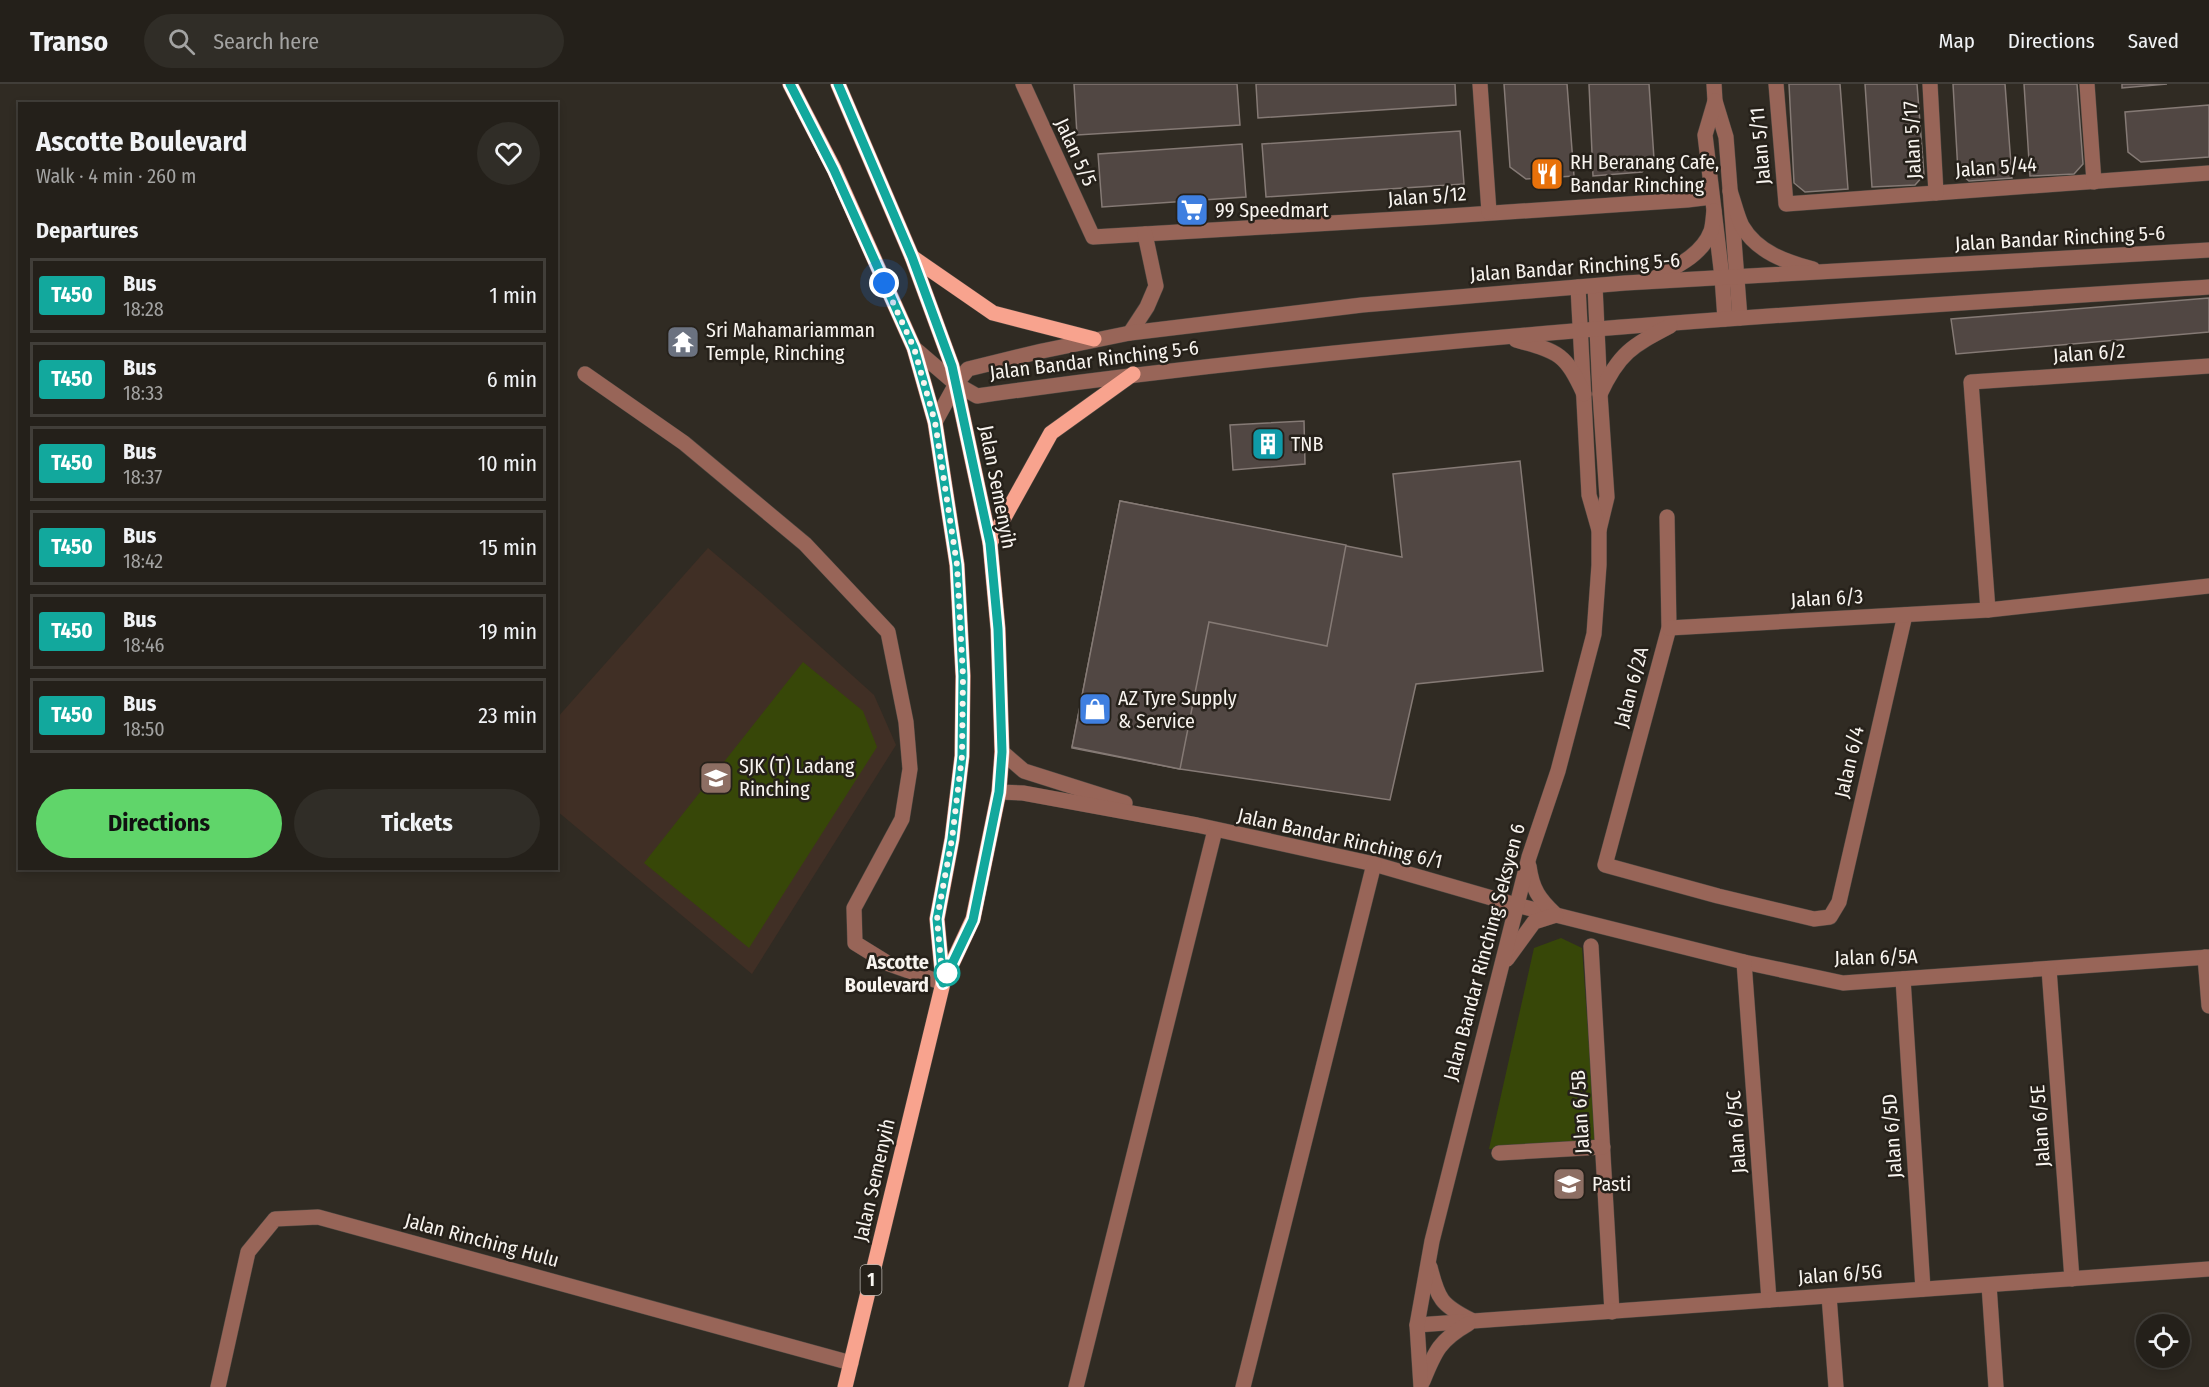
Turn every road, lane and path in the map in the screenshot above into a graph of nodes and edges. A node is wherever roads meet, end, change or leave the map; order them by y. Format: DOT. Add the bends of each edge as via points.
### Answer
graph roads {
  1 [pos="780,84"];
  2 [pos="838,84"];
  3 [pos="1023,84"];
  4 [pos="1480,84"];
  5 [pos="1714,84"];
  6 [pos="1776,84"];
  7 [pos="1930,84"];
  8 [pos="2087,84"];
  9 [pos="793,90"];
  10 [pos="1715,101"];
  11 [pos="2209,173"];
  12 [pos="2094,182"];
  13 [pos="1730,190"];
  14 [pos="1936,193"];
  15 [pos="1713,204"];
  16 [pos="1786,204"];
  17 [pos="1489,212"];
  18 [pos="1145,234"];
  19 [pos="1093,237"];
  20 [pos="2209,250"];
  21 [pos="912,257"];
  22 [pos="1826,272"];
  23 [pos="1730,277"];
  24 [pos="1646,283"];
  25 [pos="1595,286"];
  26 [pos="2209,286"];
  27 [pos="1578,287"];
  28 [pos="1733,319"];
  29 [pos="1676,323"];
  30 [pos="1589,330"];
  31 [pos="1130,333"];
  32 [pos="1502,337"];
  33 [pos="1094,339"];
  34 [pos="914,348"];
  35 [pos="2209,366"];
  36 [pos="585,374"];
  37 [pos="1133,374"];
  38 [pos="956,384"];
  39 [pos="1584,394"];
  40 [pos="1600,394"];
  41 [pos="935,422"];
  42 [pos="1667,516"];
  43 [pos="1599,530"];
  44 [pos="990,543"];
  45 [pos="2209,586"];
  46 [pos="1988,610"];
  47 [pos="1905,615"];
  48 [pos="1669,628"];
  49 [pos="1002,752"];
  50 [pos="999,792"];
  51 [pos="1154,818"];
  52 [pos="1215,830"];
  53 [pos="1528,857"];
  54 [pos="1374,864"];
  55 [pos="1605,865"];
  56 [pos="1516,905"];
  57 [pos="1556,915"];
  58 [pos="1591,946"];
  59 [pos="2207,957"];
  60 [pos="1744,962"];
  61 [pos="1500,969"];
  62 [pos="2049,969"];
  63 [pos="1903,979"];
  64 [pos="943,983"];
  65 [pos="2209,1006"];
  66 [pos="1603,1147"];
  67 [pos="1499,1153"];
  68 [pos="1428,1262"];
  69 [pos="2209,1269"];
  70 [pos="2072,1279"];
  71 [pos="1989,1285"];
  72 [pos="1923,1289"];
  73 [pos="1829,1296"];
  74 [pos="1769,1300"];
  75 [pos="1612,1311"];
  76 [pos="1474,1321"];
  77 [pos="1417,1325"];
  78 [pos="851,1363"];
  79 [pos="1421,1386"];
  80 [pos="218,1387"];
  81 [pos="845,1387"];
  82 [pos="1076,1387"];
  83 [pos="1243,1387"];
  84 [pos="1836,1387"];
  85 [pos="1996,1387"];
  1 -- 9 [label="street"];
  2 -- 21 [label="main road, Jalan Semenyih / 1"];
  3 -- 19 [label="street, Jalan 5/5"];
  4 -- 17 [label="street"];
  5 -- 10 [label="street"];
  6 -- 16 [label="street, Jalan 5/11"];
  7 -- 14 [label="street, Jalan 5/17"];
  8 -- 12 [label="street"];
  9 -- 34 [label="main road, Jalan Semenyih" via="834,170"];
  10 -- 13 [label="street" via="1726,137"];
  10 -- 15 [label="street" via="1705,135"];
  11 -- 12 [label="street, Jalan 5/44"];
  12 -- 14 [label="street, Jalan 5/44"];
  13 -- 22 [label="street" via="1742,226 1760,248"];
  13 -- 23 [label="street"];
  14 -- 16 [label="street, Jalan 5/44"];
  15 -- 17 [label="street, Jalan 5/12" via="1687,200"];
  15 -- 23 [label="street"];
  15 -- 24 [label="street" via="1711,231 1701,248"];
  17 -- 18 [label="street, Jalan 5/12"];
  18 -- 19 [label="street, Jalan 5/12"];
  18 -- 31 [label="street" via="1156,286"];
  20 -- 22 [label="street, Jalan Bandar Rinching 5-6"];
  21 -- 33 [label="main road" via="993,314"];
  21 -- 38 [label="main road, Jalan Semenyih / 1"];
  22 -- 23 [label="street, Jalan Bandar Rinching 5-6"];
  23 -- 24 [label="street, Jalan Bandar Rinching 5-6"];
  23 -- 28 [label="street"];
  24 -- 25 [label="street, Jalan Bandar Rinching 5-6"];
  25 -- 27 [label="street, Jalan Bandar Rinching 5-6"];
  25 -- 30 [label="street"];
  26 -- 28 [label="street, Jalan Bandar Rinching 5-6"];
  27 -- 30 [label="street"];
  27 -- 31 [label="street, Jalan Bandar Rinching 5-6" via="1362,305"];
  28 -- 29 [label="street, Jalan Bandar Rinching 5-6"];
  29 -- 30 [label="street, Jalan Bandar Rinching 5-6"];
  29 -- 40 [label="street" via="1634,345 1617,363"];
  30 -- 32 [label="street, Jalan Bandar Rinching 5-6"];
  30 -- 39 [label="street, Jalan Bandar Rinching Seksyen 6"];
  30 -- 40 [label="street, Jalan Bandar Rinching Seksyen 6"];
  31 -- 33 [label="street, Jalan Bandar Rinching 5-6"];
  32 -- 37 [label="street, Jalan Bandar Rinching 5-6"];
  32 -- 39 [label="street" via="1559,354 1573,369"];
  33 -- 38 [label="street, Jalan Bandar Rinching 5-6" via="968,369"];
  34 -- 38 [label="street, Jalan Bandar Rinching 5-6"];
  34 -- 41 [label="main road, Jalan Semenyih"];
  35 -- 46 [label="street, Jalan 6/2" via="1971,382"];
  36 -- 64 [label="street" via="684,443 805,544 888,632 906,722 910,769 902,819 854,908 855,943 889,964"];
  37 -- 38 [label="street, Jalan Bandar Rinching 5-6" via="977,396"];
  37 -- 44 [label="main road" via="1051,433"];
  38 -- 41 [label="street, Jalan Bandar Rinching 5-6"];
  38 -- 44 [label="main road, Jalan Semenyih / 1"];
  39 -- 43 [label="street, Jalan Bandar Rinching Seksyen 6" via="1589,495"];
  40 -- 43 [label="street, Jalan Bandar Rinching Seksyen 6" via="1607,497"];
  41 -- 64 [label="main road, Jalan Semenyih / 1" via="957,565 963,676 962,756 937,919"];
  42 -- 48 [label="street, Jalan 6/2A"];
  43 -- 53 [label="street, Jalan Bandar Rinching Seksyen 6" via="1594,634 1558,771"];
  44 -- 49 [label="main road, Jalan Semenyih / 1" via="998,629"];
  45 -- 46 [label="street, Jalan 6/3"];
  46 -- 47 [label="street, Jalan 6/3"];
  47 -- 48 [label="street, Jalan 6/3"];
  47 -- 55 [label="street, Jalan 6/4" via="1839,902 1830,917 1814,920"];
  48 -- 55 [label="street, Jalan 6/2A"];
  49 -- 50 [label="main road, Jalan Semenyih / 1"];
  49 -- 51 [label="street, Jalan Bandar Rinching 6/1" via="1024,771 1129,804"];
  50 -- 51 [label="street, Jalan Bandar Rinching 6/1"];
  50 -- 64 [label="main road, Jalan Semenyih / 1" via="973,920"];
  51 -- 52 [label="street, Jalan Bandar Rinching 6/1"];
  52 -- 54 [label="street, Jalan Bandar Rinching 6/1"];
  52 -- 82 [label="street"];
  53 -- 56 [label="street, Jalan Bandar Rinching Seksyen 6"];
  53 -- 57 [label="street" via="1531,882 1541,901"];
  54 -- 56 [label="street, Jalan Bandar Rinching 6/1"];
  54 -- 83 [label="street"];
  56 -- 57 [label="street, Jalan 6/5A"];
  56 -- 61 [label="street, Jalan Bandar Rinching Seksyen 6"];
  57 -- 60 [label="street, Jalan 6/5A"];
  57 -- 61 [label="street" via="1534,922"];
  58 -- 66 [label="street, Jalan 6/5B"];
  59 -- 62 [label="street, Jalan 6/5A"];
  59 -- 65 [label="street"];
  60 -- 63 [label="street, Jalan 6/5A" via="1843,983"];
  60 -- 74 [label="street, Jalan 6/5C"];
  61 -- 68 [label="street, Jalan Bandar Rinching Seksyen 6"];
  62 -- 63 [label="street, Jalan 6/5A"];
  62 -- 70 [label="street, Jalan 6/5E"];
  63 -- 72 [label="street, Jalan 6/5D"];
  64 -- 78 [label="main road, Jalan Semenyih / 1"];
  66 -- 67 [label="street"];
  66 -- 75 [label="street, Jalan 6/5B"];
  68 -- 76 [label="street" via="1436,1293 1450,1310"];
  68 -- 77 [label="street, Jalan Bandar Rinching Seksyen 6"];
  69 -- 70 [label="street, Jalan 6/5G"];
  70 -- 71 [label="street, Jalan 6/5G"];
  71 -- 72 [label="street, Jalan 6/5G"];
  71 -- 85 [label="street"];
  72 -- 73 [label="street, Jalan 6/5G"];
  73 -- 74 [label="street, Jalan 6/5G"];
  73 -- 84 [label="street"];
  74 -- 75 [label="street, Jalan 6/5G"];
  75 -- 76 [label="street, Jalan 6/5G"];
  76 -- 77 [label="street, Jalan 6/5G"];
  76 -- 79 [label="street, Jalan 6/5G" via="1449,1335 1435,1353"];
  77 -- 79 [label="street, Jalan Bandar Rinching Seksyen 6"];
  78 -- 80 [label="street, Jalan Rinching Hulu" via="318,1217 275,1219 248,1252"];
  78 -- 81 [label="main road, Jalan Semenyih / 1"];
}
